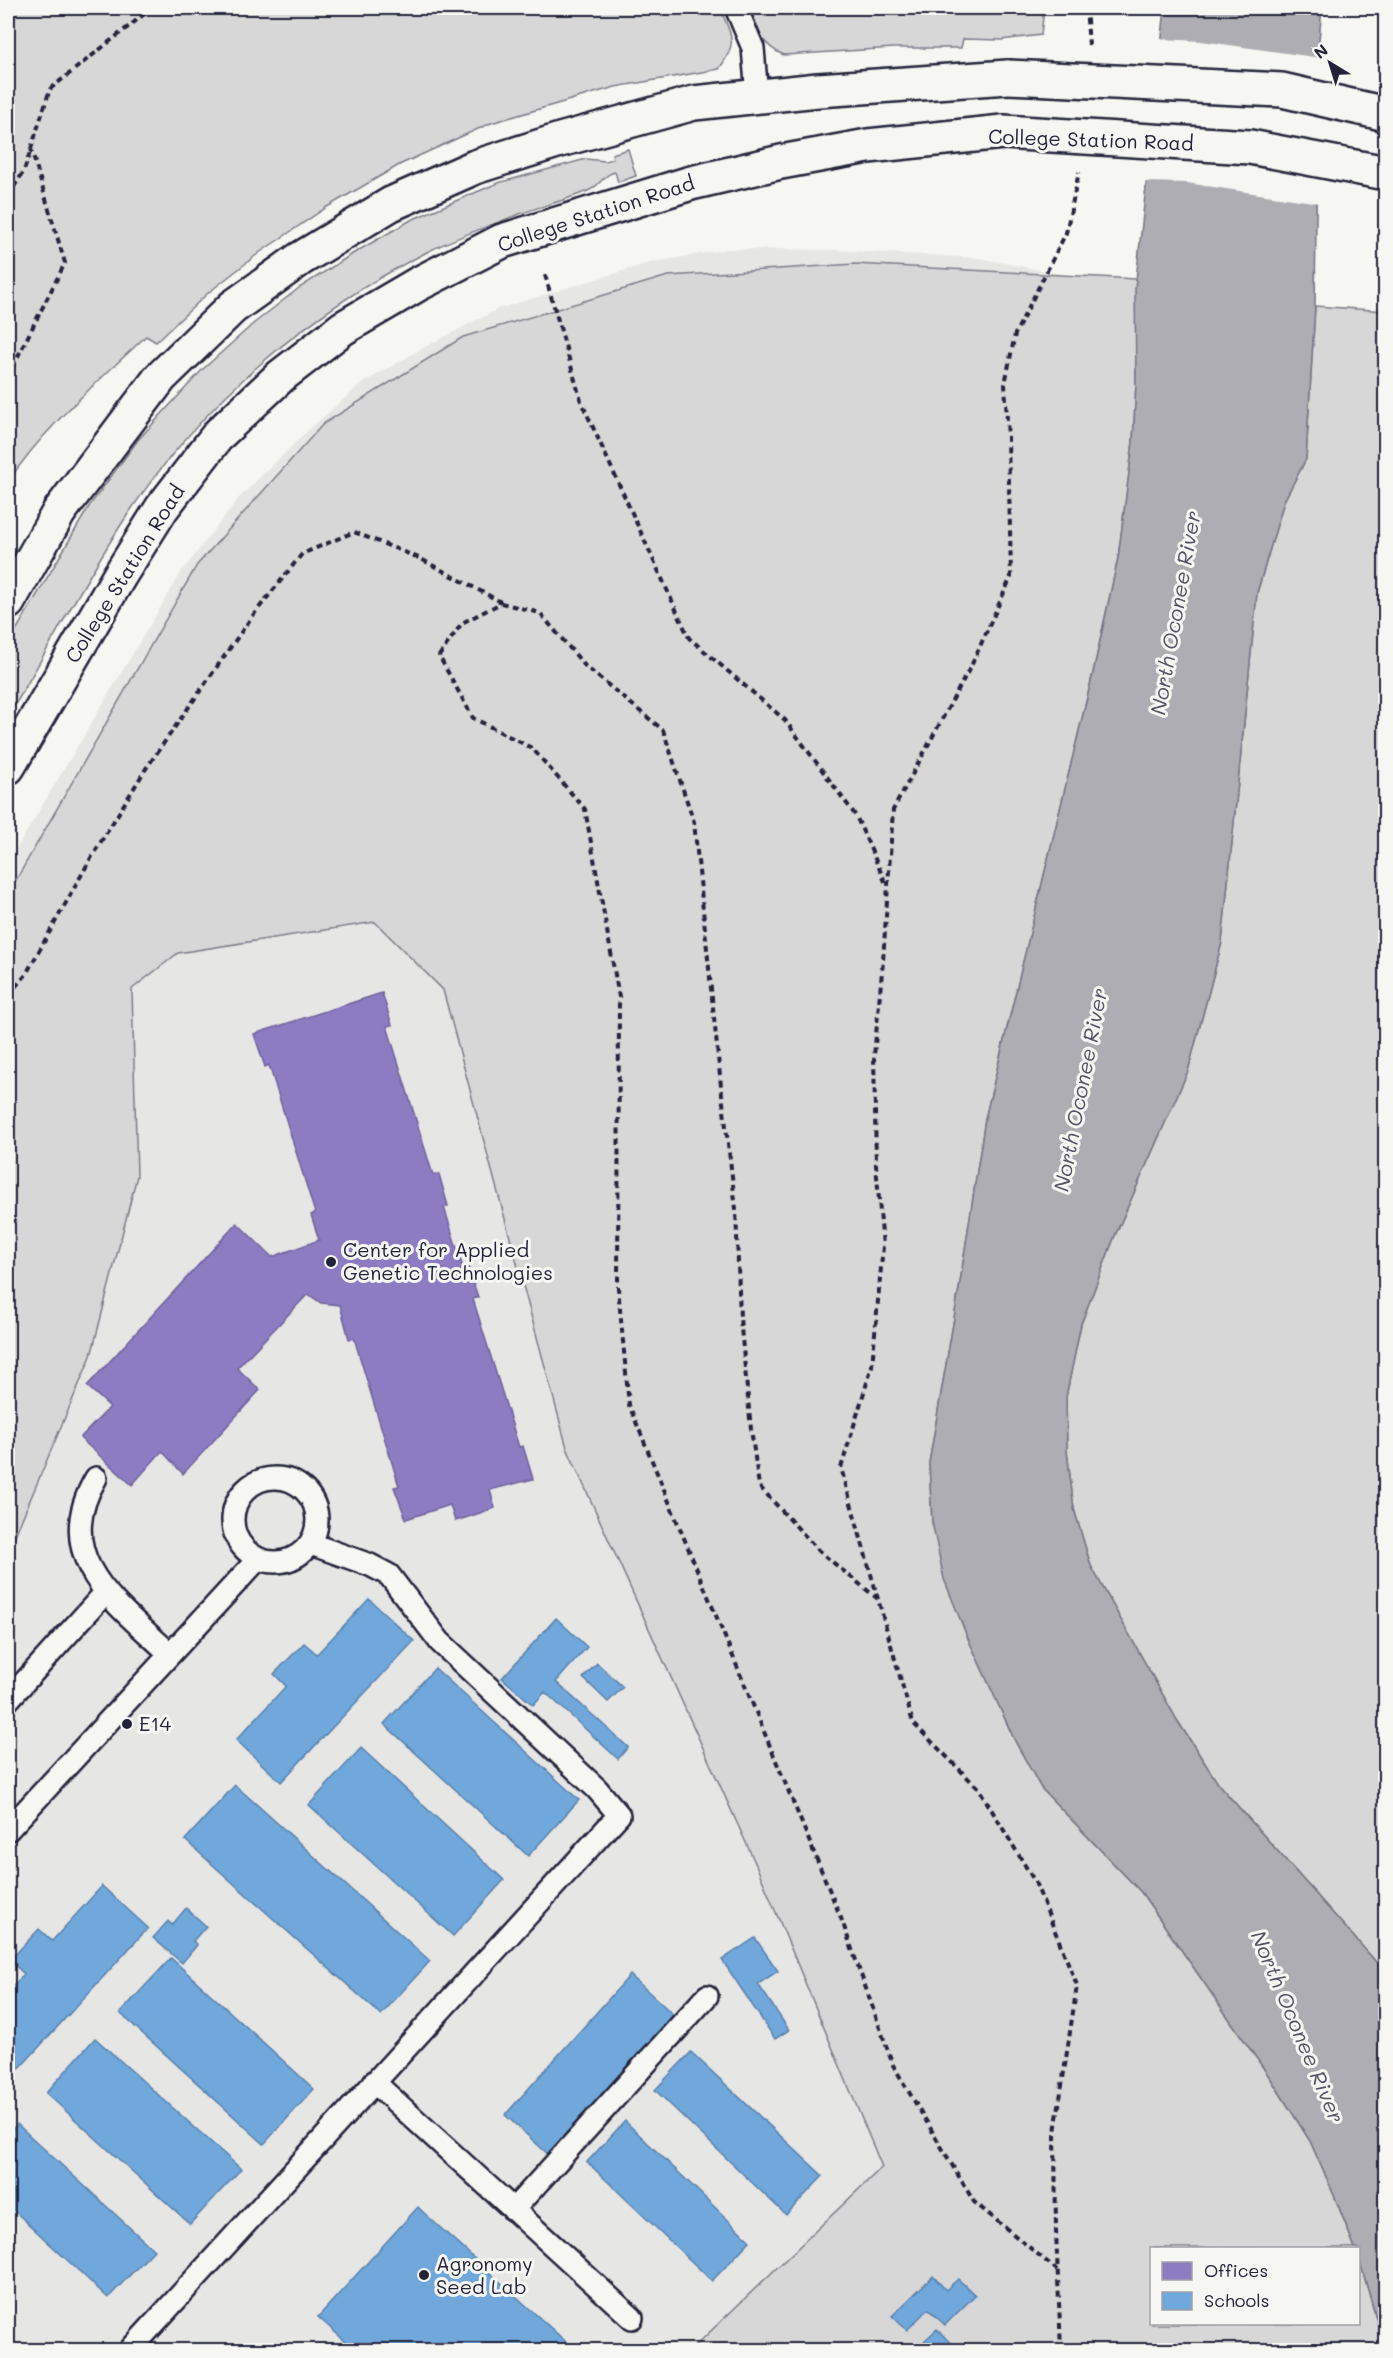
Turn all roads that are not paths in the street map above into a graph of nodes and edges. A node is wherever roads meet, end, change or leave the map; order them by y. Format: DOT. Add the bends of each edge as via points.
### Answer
graph roads {
  1 [pos="736,8"];
  2 [pos="757,96"];
  3 [pos="1386,114"];
  4 [pos="1386,173"];
  5 [pos="8,602"];
  6 [pos="8,767"];
  7 [pos="96,1478"];
  8 [pos="310,1544"];
  9 [pos="258,1559"];
  10 [pos="105,1593"];
  11 [pos="170,1653"];
  12 [pos="8,1700"];
  13 [pos="8,1830"];
  14 [pos="707,1996"];
  15 [pos="374,2082"];
  16 [pos="513,2210"];
  17 [pos="632,2318"];
  18 [pos="130,2350"];
  1 -- 2 [label="lane" via="753,48"];
  2 -- 3 [label="main road, bridge" via="1008,78 1282,90"];
  2 -- 5 [label="main road" via="694,103 475,167 391,204 300,259 233,307 160,378 59,512"];
  4 -- 6 [label="main road, College Station Road, bridge" via="1250,147 1003,132 868,146 781,162 680,186 502,241 343,328 281,376 219,434 169,499 120,575"];
  7 -- 10 [label="lane" via="86,1495 80,1528 90,1569"];
  8 -- 9 [label="lane" via="287,1561"];
  8 -- 9 [label="lane" via="316,1530 313,1501 293,1481 264,1479 250,1486 234,1510 237,1539"];
  8 -- 15 [label="lane" via="389,1575 440,1642 597,1789 619,1815"];
  9 -- 11 [label="lane"];
  10 -- 11 [label="lane"];
  10 -- 12 [label="lane"];
  11 -- 13 [label="lane"];
  14 -- 16 [label="lane"];
  15 -- 16 [label="lane"];
  15 -- 18 [label="lane"];
  16 -- 17 [label="lane"];
}
